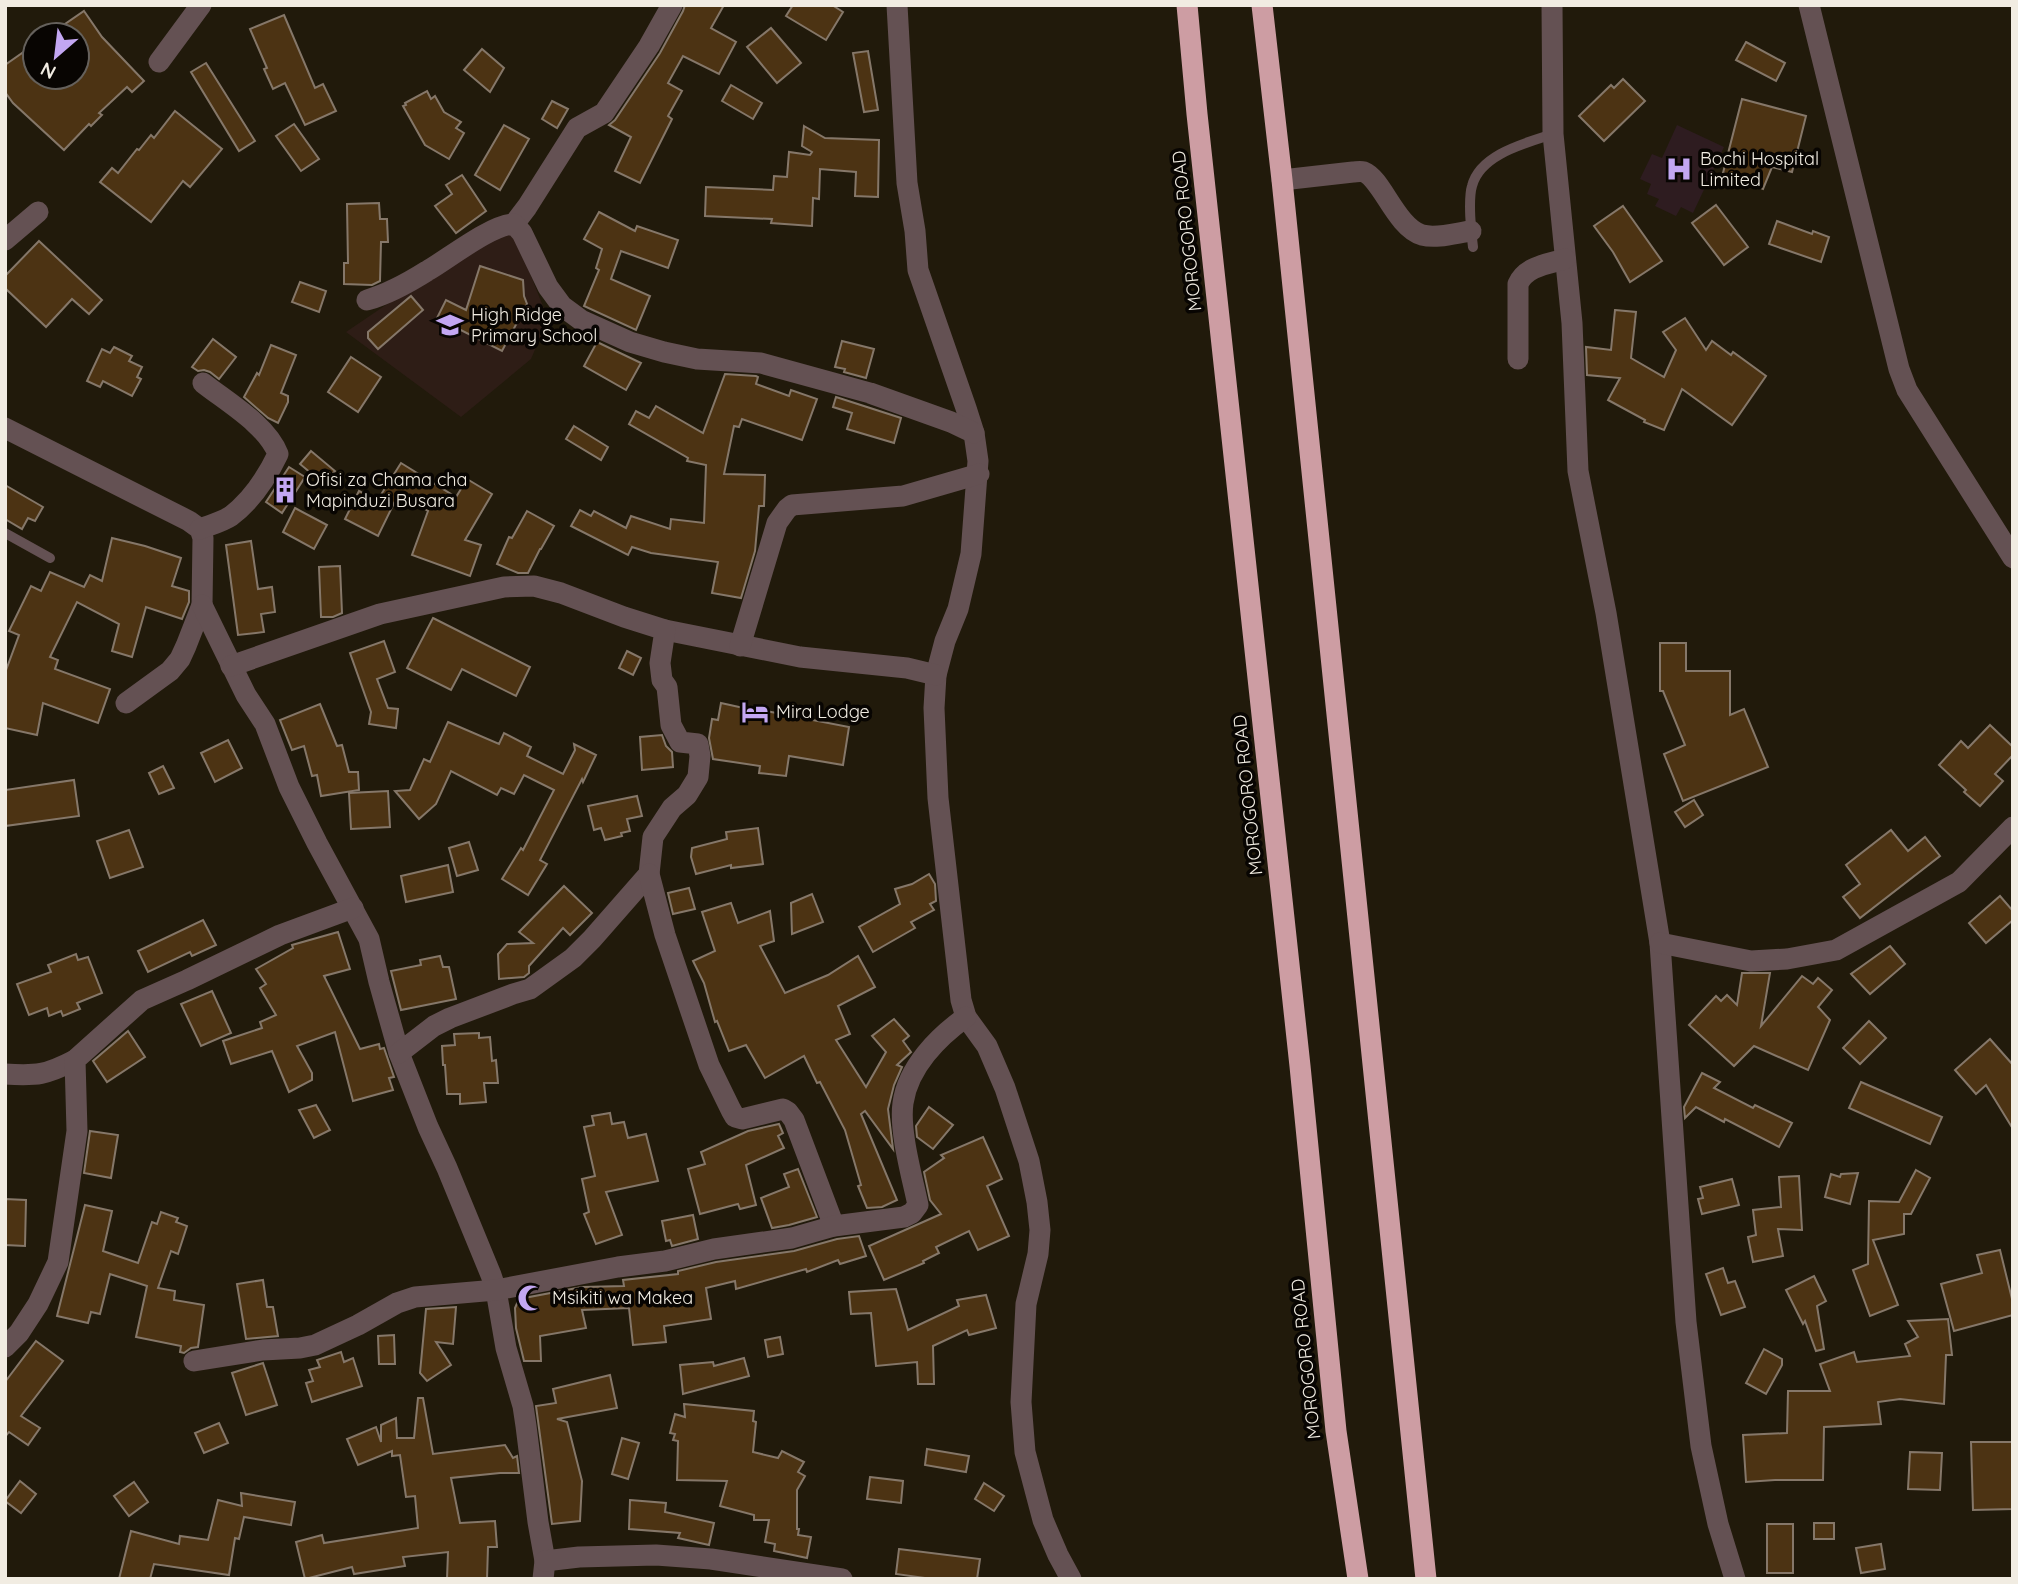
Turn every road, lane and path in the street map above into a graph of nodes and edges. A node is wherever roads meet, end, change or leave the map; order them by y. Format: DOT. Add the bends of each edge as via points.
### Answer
graph roads {
  1 [pos="201,5"];
  2 [pos="672,5"];
  3 [pos="897,5"];
  4 [pos="1187,5"];
  5 [pos="1262,5"];
  6 [pos="1552,5"];
  7 [pos="1809,5"];
  8 [pos="159,62"];
  9 [pos="1553,134"];
  10 [pos="1282,180"];
  11 [pos="38,212"];
  12 [pos="514,224"];
  13 [pos="1472,239"];
  14 [pos="5,240"];
  15 [pos="1565,259"];
  16 [pos="367,300"];
  17 [pos="1518,359"];
  18 [pos="202,383"];
  19 [pos="5,428"];
  20 [pos="974,433"];
  21 [pos="979,474"];
  22 [pos="200,529"];
  23 [pos="5,533"];
  24 [pos="50,558"];
  25 [pos="2013,558"];
  26 [pos="202,605"];
  27 [pos="666,630"];
  28 [pos="740,646"];
  29 [pos="232,666"];
  30 [pos="936,675"];
  31 [pos="126,703"];
  32 [pos="2013,827"];
  33 [pos="649,874"];
  34 [pos="353,908"];
  35 [pos="1660,943"];
  36 [pos="966,1017"];
  37 [pos="399,1053"];
  38 [pos="75,1060"];
  39 [pos="5,1073"];
  40 [pos="834,1226"];
  41 [pos="496,1290"];
  42 [pos="5,1347"];
  43 [pos="194,1361"];
  44 [pos="544,1570"];
  45 [pos="842,1579"];
  46 [pos="1071,1579"];
  47 [pos="1357,1579"];
  48 [pos="1426,1579"];
  49 [pos="1735,1579"];
  1 -- 8 [label="street"];
  2 -- 12 [label="street" via="604,113 577,128"];
  3 -- 20 [label="street" via="907,183 918,270"];
  4 -- 47 [label="highway, MOROGORO ROAD" via="1336,1431"];
  5 -- 10 [label="highway"];
  6 -- 9 [label="street"];
  7 -- 25 [label="street" via="1899,369 1907,390"];
  9 -- 13 [label="lane" via="1501,153 1481,169 1472,185"];
  9 -- 15 [label="street"];
  10 -- 13 [label="street" via="1364,172 1412,230 1434,237"];
  10 -- 48 [label="highway"];
  11 -- 14 [label="street"];
  12 -- 16 [label="street" via="486,234 414,279"];
  12 -- 20 [label="street" via="548,287 580,320 664,352 761,363 849,386"];
  15 -- 17 [label="street" via="1522,275 1518,284"];
  15 -- 35 [label="street" via="1578,471"];
  18 -- 22 [label="street" via="253,422 278,454 256,491 230,516"];
  19 -- 22 [label="street"];
  20 -- 21 [label="street"];
  21 -- 28 [label="street" via="903,496 792,505 777,523"];
  21 -- 30 [label="street" via="971,554"];
  22 -- 26 [label="street"];
  23 -- 24 [label="lane"];
  26 -- 29 [label="street"];
  26 -- 31 [label="street" via="180,659"];
  27 -- 28 [label="street"];
  27 -- 29 [label="street" via="561,593 534,586 504,587 380,614"];
  27 -- 33 [label="street" via="660,663 671,725 680,742 698,744 701,756 698,776 687,795 653,837"];
  28 -- 30 [label="street"];
  29 -- 34 [label="street" via="265,724 289,787"];
  30 -- 36 [label="street" via="938,799"];
  32 -- 35 [label="street" via="1959,882 1836,950 1751,961"];
  33 -- 37 [label="street" via="592,939 548,978 434,1026"];
  33 -- 40 [label="street" via="709,1065 731,1110 741,1118 783,1109 788,1112"];
  34 -- 37 [label="street" via="369,939"];
  34 -- 38 [label="street" via="280,935 142,1000"];
  35 -- 49 [label="street" via="1686,1322 1700,1446"];
  36 -- 40 [label="street" via="924,1056 906,1089 903,1118 916,1209 904,1217"];
  36 -- 46 [label="street" via="987,1046 1005,1088 1037,1202 1039,1242 1026,1304 1021,1402 1026,1452 1043,1520"];
  37 -- 41 [label="street"];
  38 -- 39 [label="street" via="35,1076"];
  38 -- 42 [label="street" via="77,1131 58,1262 32,1314"];
  40 -- 41 [label="street" via="792,1238"];
  41 -- 43 [label="street" via="415,1297 300,1349"];
  41 -- 44 [label="street" via="523,1406"];
  44 -- 45 [label="street" via="579,1557 656,1555"];
}
